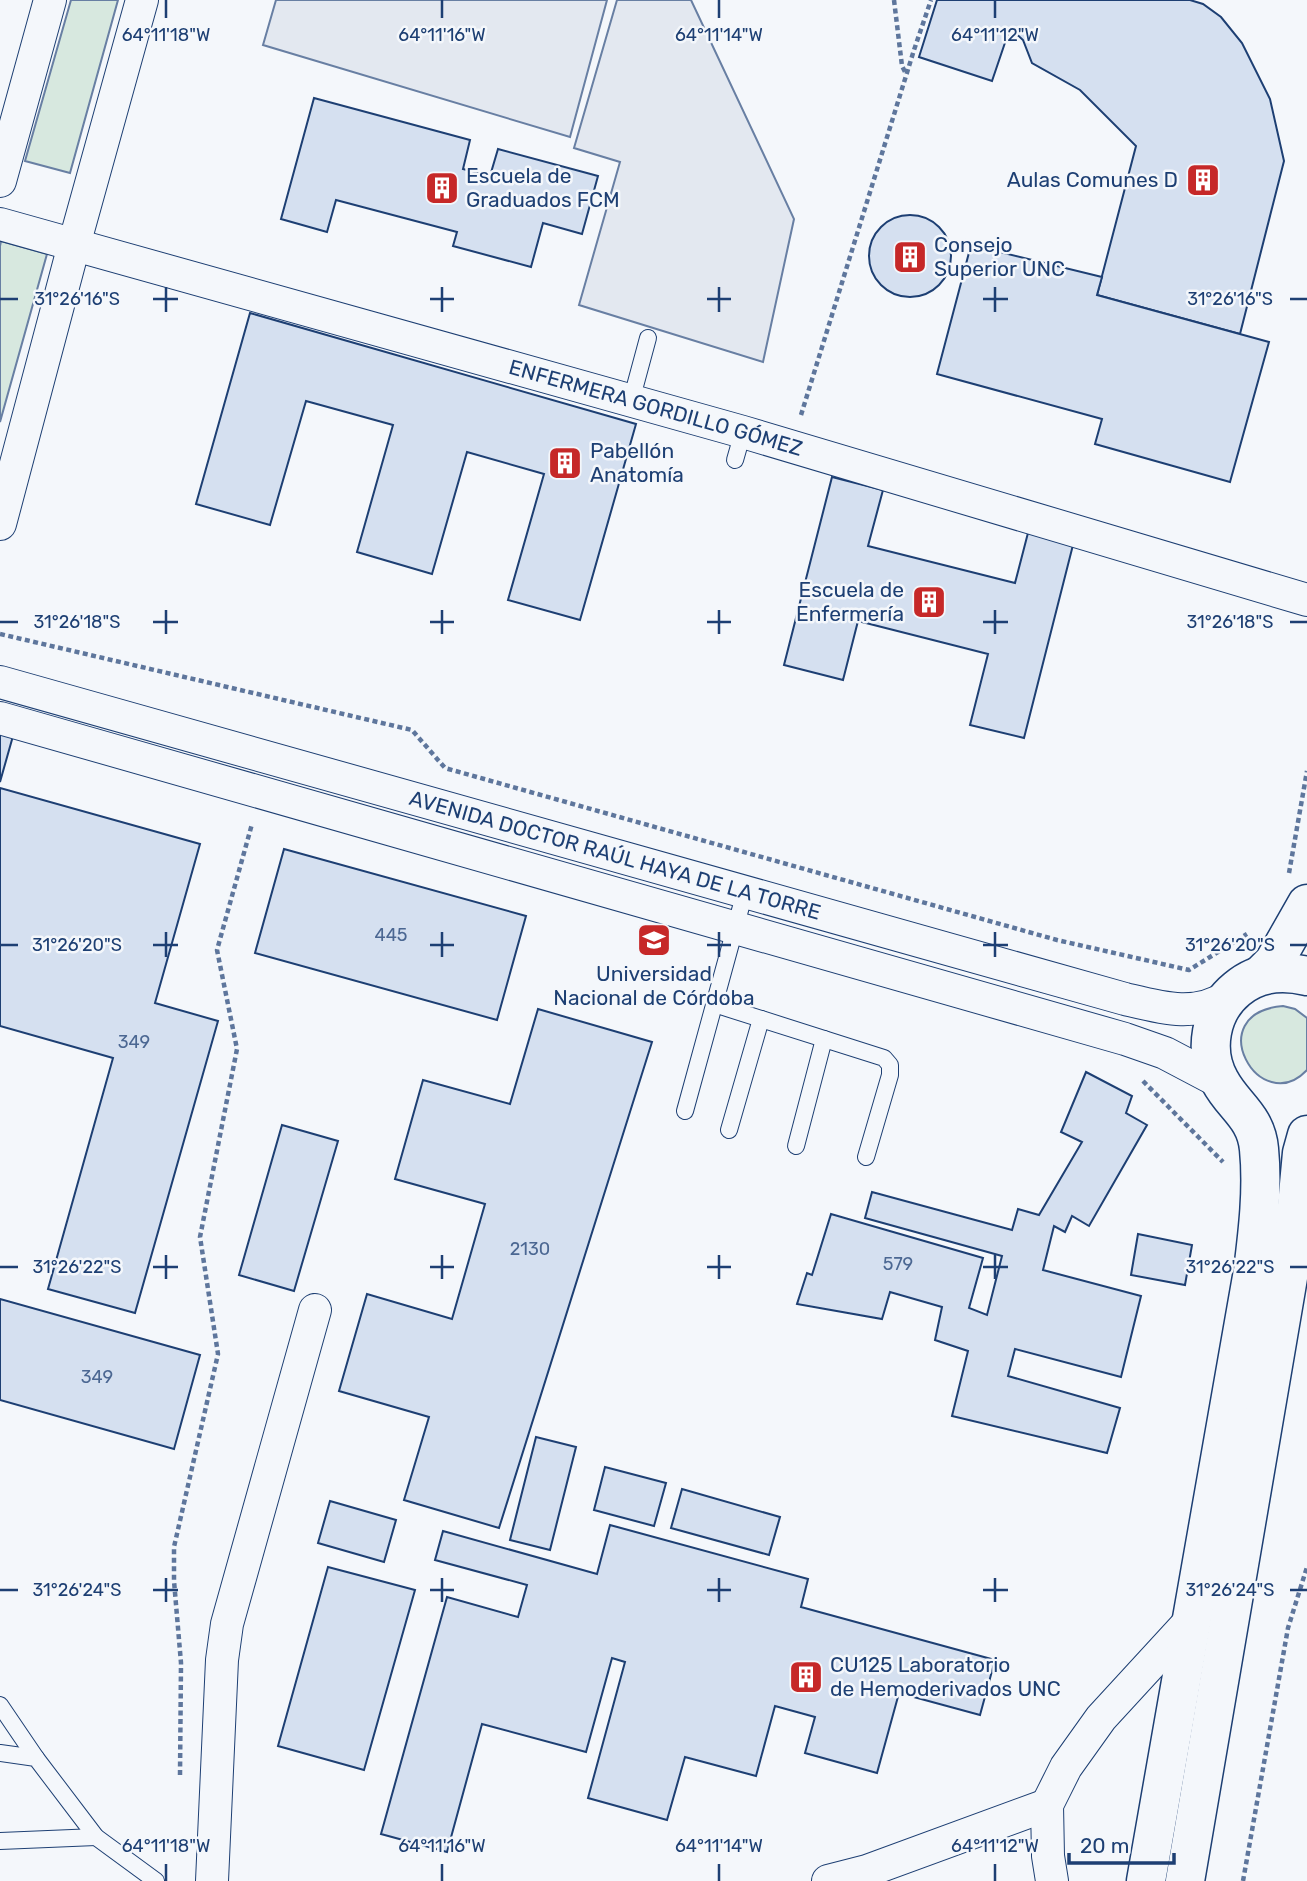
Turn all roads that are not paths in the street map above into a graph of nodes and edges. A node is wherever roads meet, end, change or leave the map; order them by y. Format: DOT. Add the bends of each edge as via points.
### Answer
graph roads {
  1 [pos="50,0"];
  2 [pos="142,0"];
  3 [pos="0,181"];
  4 [pos="0,224"];
  5 [pos="74,246"];
  6 [pos="648,338"];
  7 [pos="631,401"];
  8 [pos="0,524"];
  9 [pos="1307,600"];
  10 [pos="0,682"];
  11 [pos="0,718"];
  12 [pos="745,892"];
  13 [pos="1297,894"];
  14 [pos="735,928"];
  15 [pos="1261,975"];
  16 [pos="1307,976"];
  17 [pos="1229,996"];
  18 [pos="714,1004"];
  19 [pos="761,1019"];
  20 [pos="824,1039"];
  21 [pos="1228,1092"];
  22 [pos="685,1111"];
  23 [pos="1307,1114"];
  24 [pos="729,1130"];
  25 [pos="1307,1135"];
  26 [pos="796,1146"];
  27 [pos="866,1157"];
  28 [pos="315,1310"];
  29 [pos="1192,1619"];
  30 [pos="0,1705"];
  31 [pos="0,1753"];
  32 [pos="36,1758"];
  33 [pos="1047,1805"];
  34 [pos="96,1837"];
  35 [pos="0,1840"];
  36 [pos="156,1881"];
  37 [pos="212,1881"];
  38 [pos="828,1881"];
  39 [pos="1052,1881"];
  40 [pos="1146,1881"];
  41 [pos="1185,1881"];
  1 -- 3 [label="street"];
  2 -- 5 [label="street"];
  4 -- 5 [label="street, ENFERMERA GORDILLO GÓMEZ"];
  5 -- 7 [label="street, ENFERMERA GORDILLO GÓMEZ"];
  5 -- 8 [label="street"];
  6 -- 7 [label="lane"];
  7 -- 9 [label="street, ENFERMERA GORDILLO GÓMEZ" via="739,446 791,446"];
  10 -- 12 [label="street, AVENIDA DOCTOR RAÚL HAYA DE LA TORRE"];
  11 -- 14 [label="street, AVENIDA DOCTOR RAÚL HAYA DE LA TORRE"];
  12 -- 14 [label="lane"];
  12 -- 17 [label="street, AVENIDA DOCTOR RAÚL HAYA DE LA TORRE" via="1153,1006 1203,1009"];
  13 -- 15 [label="main road" via="1274,962"];
  14 -- 18 [label="lane"];
  14 -- 21 [label="street, AVENIDA DOCTOR RAÚL HAYA DE LA TORRE" via="1125,1039 1165,1053"];
  15 -- 16 [label="main road" via="1292,972"];
  15 -- 17 [label="main road"];
  17 -- 21 [label="main road" via="1218,1012 1210,1047 1213,1065"];
  18 -- 19 [label="lane"];
  18 -- 22 [label="lane"];
  19 -- 20 [label="lane"];
  19 -- 24 [label="lane"];
  20 -- 26 [label="lane"];
  20 -- 27 [label="lane" via="884,1058 890,1065"];
  21 -- 23 [label="main road" via="1250,1110 1280,1118"];
  21 -- 29 [label="main road" via="1255,1129 1259,1222"];
  25 -- 41 [label="main road" via="1293,1248"];
  28 -- 37 [label="street" via="228,1624 222,1660"];
  29 -- 33 [label="street" via="1101,1718 1066,1767"];
  29 -- 40 [label="main road"];
  30 -- 32 [label="lane"];
  31 -- 32 [label="lane"];
  32 -- 34 [label="lane"];
  33 -- 38 [label="street"];
  33 -- 39 [label="street"];
  34 -- 35 [label="lane"];
  34 -- 36 [label="lane"];
}
